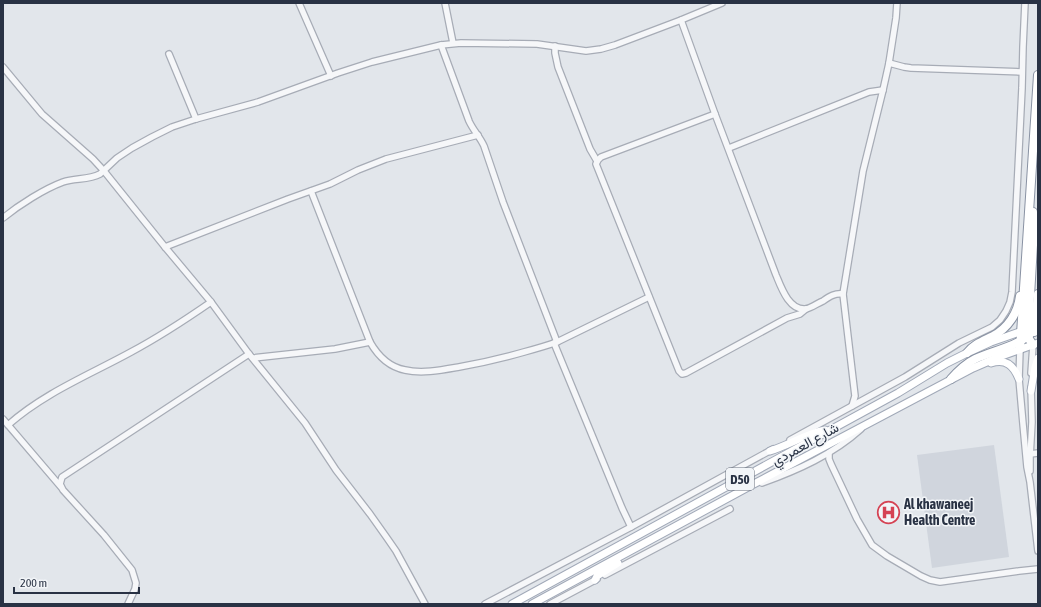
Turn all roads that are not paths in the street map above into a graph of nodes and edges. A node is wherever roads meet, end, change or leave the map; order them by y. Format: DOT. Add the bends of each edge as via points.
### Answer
graph roads {
  1 [pos="299,3"];
  2 [pos="445,3"];
  3 [pos="722,3"];
  4 [pos="897,3"];
  5 [pos="1026,3"];
  6 [pos="681,20"];
  7 [pos="453,43"];
  8 [pos="441,45"];
  9 [pos="555,46"];
  10 [pos="169,54"];
  11 [pos="889,63"];
  12 [pos="3,67"];
  13 [pos="1022,72"];
  14 [pos="1038,75"];
  15 [pos="331,76"];
  16 [pos="884,90"];
  17 [pos="715,114"];
  18 [pos="196,119"];
  19 [pos="478,135"];
  20 [pos="728,148"];
  21 [pos="597,161"];
  22 [pos="104,171"];
  23 [pos="311,191"];
  24 [pos="1030,196"];
  25 [pos="3,218"];
  26 [pos="165,247"];
  27 [pos="1025,279"];
  28 [pos="843,294"];
  29 [pos="1038,294"];
  30 [pos="649,297"];
  31 [pos="211,302"];
  32 [pos="806,309"];
  33 [pos="1030,330"];
  34 [pos="370,342"];
  35 [pos="556,342"];
  36 [pos="1035,344"];
  37 [pos="1020,345"];
  38 [pos="967,352"];
  39 [pos="251,356"];
  40 [pos="1038,358"];
  41 [pos="973,368"];
  42 [pos="951,379"];
  43 [pos="1019,379"];
  44 [pos="1020,391"];
  45 [pos="1031,391"];
  46 [pos="855,396"];
  47 [pos="863,400"];
  48 [pos="852,406"];
  49 [pos="3,419"];
  50 [pos="867,424"];
  51 [pos="8,425"];
  52 [pos="833,429"];
  53 [pos="1030,445"];
  54 [pos="770,451"];
  55 [pos="1038,451"];
  56 [pos="829,453"];
  57 [pos="1030,454"];
  58 [pos="1030,482"];
  59 [pos="750,486"];
  60 [pos="61,488"];
  61 [pos="730,508"];
  62 [pos="631,526"];
  63 [pos="651,540"];
  64 [pos="1038,550"];
  65 [pos="1038,566"];
  66 [pos="1038,569"];
  67 [pos="1019,570"];
  68 [pos="595,580"];
  69 [pos="128,604"];
  70 [pos="425,604"];
  71 [pos="485,604"];
  72 [pos="512,604"];
  73 [pos="532,604"];
  74 [pos="550,604"];
  1 -- 15 [label="street"];
  2 -- 7 [label="street"];
  3 -- 6 [label="street"];
  4 -- 11 [label="street"];
  5 -- 13 [label="street"];
  6 -- 9 [label="street" via="601,49 579,50"];
  6 -- 17 [label="street"];
  7 -- 8 [label="street"];
  7 -- 9 [label="street"];
  8 -- 15 [label="street" via="372,62"];
  8 -- 19 [label="street" via="467,116"];
  9 -- 21 [label="street" via="558,67"];
  10 -- 18 [label="street"];
  11 -- 13 [label="street" via="911,68"];
  11 -- 16 [label="street"];
  12 -- 22 [label="street" via="42,114"];
  13 -- 47 [label="street" via="1012,292 1008,307 992,327 959,343"];
  14 -- 24 [label="highway"];
  15 -- 18 [label="street" via="258,102"];
  16 -- 20 [label="street" via="869,92"];
  16 -- 28 [label="street" via="864,171"];
  17 -- 20 [label="street"];
  17 -- 21 [label="street" via="601,157"];
  18 -- 22 [label="street" via="142,142 124,153"];
  19 -- 23 [label="street" via="386,159"];
  19 -- 35 [label="street"];
  20 -- 32 [label="street" via="781,286 792,304"];
  21 -- 30 [label="street" via="597,168"];
  22 -- 25 [label="street" via="95,176 61,183"];
  22 -- 26 [label="street"];
  23 -- 26 [label="street"];
  23 -- 34 [label="street"];
  24 -- 27 [label="highway"];
  24 -- 33 [label="highway" via="1034,228"];
  26 -- 31 [label="street"];
  27 -- 33 [label="highway"];
  27 -- 38 [label="highway" via="1014,316 1008,324 997,333 976,343"];
  28 -- 32 [label="street" via="833,295"];
  28 -- 46 [label="street"];
  29 -- 33 [label="highway"];
  30 -- 32 [label="street" via="679,371 684,374"];
  30 -- 35 [label="street"];
  31 -- 39 [label="street"];
  31 -- 51 [label="street" via="148,343 40,400"];
  33 -- 36 [label="highway"];
  33 -- 37 [label="highway"];
  33 -- 38 [label="main road, شارع العمردي / D50"];
  34 -- 35 [label="street" via="388,363 413,372 475,364"];
  34 -- 39 [label="street" via="335,349"];
  35 -- 62 [label="street"];
  36 -- 37 [label="main road, شارع العمردي / D50"];
  36 -- 45 [label="street"];
  37 -- 41 [label="main road, شارع العمردي / D50"];
  37 -- 42 [label="highway" via="980,357 959,370"];
  37 -- 43 [label="street"];
  38 -- 52 [label="main road, شارع العمردي / D50"];
  39 -- 60 [label="street" via="67,473 62,477"];
  39 -- 70 [label="street" via="305,423 336,470 380,527 396,550"];
  40 -- 45 [label="main road"];
  41 -- 42 [label="main road, شارع العمردي / D50"];
  41 -- 43 [label="main road" via="1005,362 1014,369"];
  42 -- 50 [label="main road, شارع العمردي / D50"];
  43 -- 44 [label="street"];
  44 -- 57 [label="street" via="1026,424 1027,449"];
  44 -- 58 [label="street"];
  45 -- 53 [label="street"];
  46 -- 47 [label="street"];
  46 -- 48 [label="street"];
  47 -- 48 [label="street"];
  48 -- 54 [label="street"];
  49 -- 51 [label="street"];
  50 -- 56 [label="street"];
  50 -- 59 [label="main road, شارع العمردي / D50"];
  51 -- 60 [label="street"];
  52 -- 54 [label="main road" via="817,432"];
  52 -- 72 [label="main road, شارع العمردي / D50"];
  53 -- 55 [label="street"];
  53 -- 57 [label="street"];
  54 -- 62 [label="street"];
  55 -- 57 [label="street"];
  56 -- 59 [label="street" via="798,469"];
  56 -- 67 [label="street" via="830,461 857,519 872,545 887,556 921,576 940,582"];
  57 -- 58 [label="street"];
  58 -- 64 [label="street"];
  59 -- 63 [label="main road, شارع العمردي / D50"];
  60 -- 69 [label="street" via="132,570 136,583"];
  61 -- 68 [label="street"];
  62 -- 71 [label="street"];
  63 -- 68 [label="main road" via="597,576"];
  63 -- 73 [label="main road, شارع العمردي / D50"];
  65 -- 67 [label="street"];
  66 -- 67 [label="street"];
  68 -- 74 [label="street"];
}
